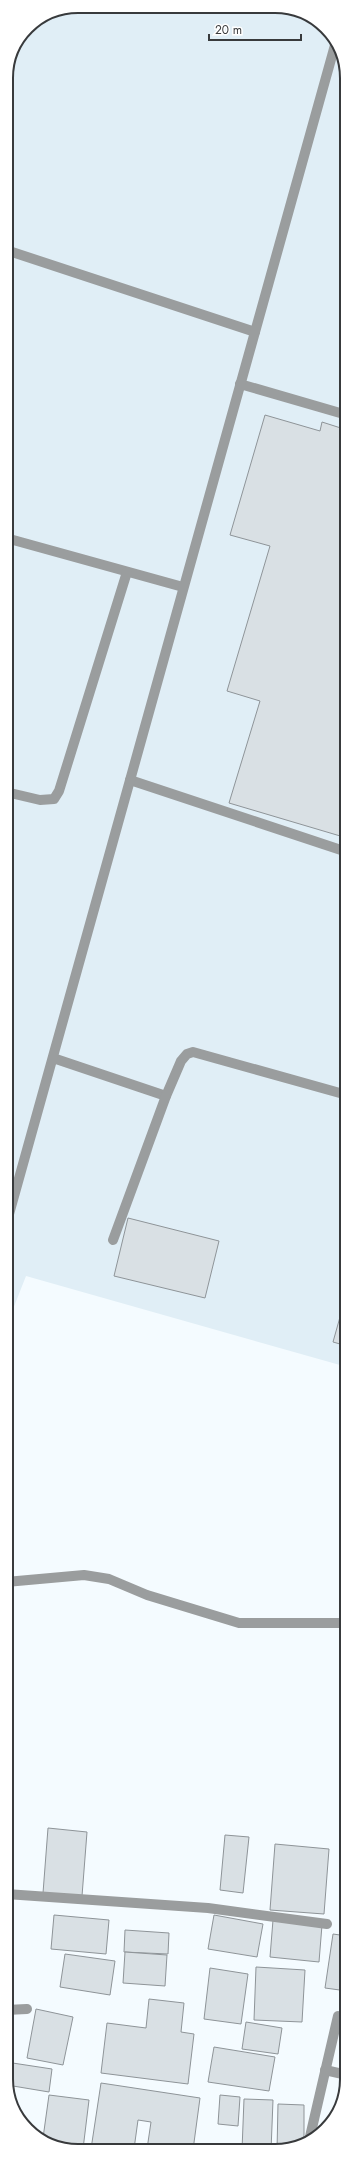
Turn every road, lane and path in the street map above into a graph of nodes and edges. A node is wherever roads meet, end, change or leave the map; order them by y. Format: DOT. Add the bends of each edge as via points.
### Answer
graph roads {
  1 [pos="334,50"];
  2 [pos="13,252"];
  3 [pos="255,332"];
  4 [pos="240,384"];
  5 [pos="340,413"];
  6 [pos="13,540"];
  7 [pos="126,572"];
  8 [pos="183,587"];
  9 [pos="130,780"];
  10 [pos="13,794"];
  11 [pos="340,850"];
  12 [pos="53,1058"];
  13 [pos="340,1093"];
  14 [pos="166,1096"];
  15 [pos="13,1199"];
  16 [pos="113,1240"];
  17 [pos="13,1581"];
  18 [pos="340,1622"];
  19 [pos="13,1894"];
  20 [pos="327,1924"];
  21 [pos="27,2009"];
  22 [pos="13,2010"];
  23 [pos="338,2016"];
  24 [pos="325,2070"];
  25 [pos="340,2073"];
  26 [pos="311,2132"];
  1 -- 3 [label="street"];
  2 -- 3 [label="street"];
  3 -- 4 [label="street"];
  4 -- 5 [label="street"];
  4 -- 8 [label="street"];
  6 -- 7 [label="street"];
  7 -- 8 [label="street"];
  7 -- 10 [label="street" via="59,791 54,800 40,800"];
  8 -- 9 [label="street"];
  9 -- 11 [label="street"];
  9 -- 12 [label="street"];
  12 -- 14 [label="street"];
  12 -- 15 [label="street"];
  13 -- 14 [label="street" via="193,1052 186,1054 181,1061"];
  14 -- 16 [label="street"];
  17 -- 18 [label="street" via="84,1575 109,1580 147,1595 239,1623"];
  19 -- 20 [label="street" via="208,1908"];
  21 -- 22 [label="street"];
  23 -- 24 [label="street"];
  24 -- 25 [label="street"];
  24 -- 26 [label="street"];
}
